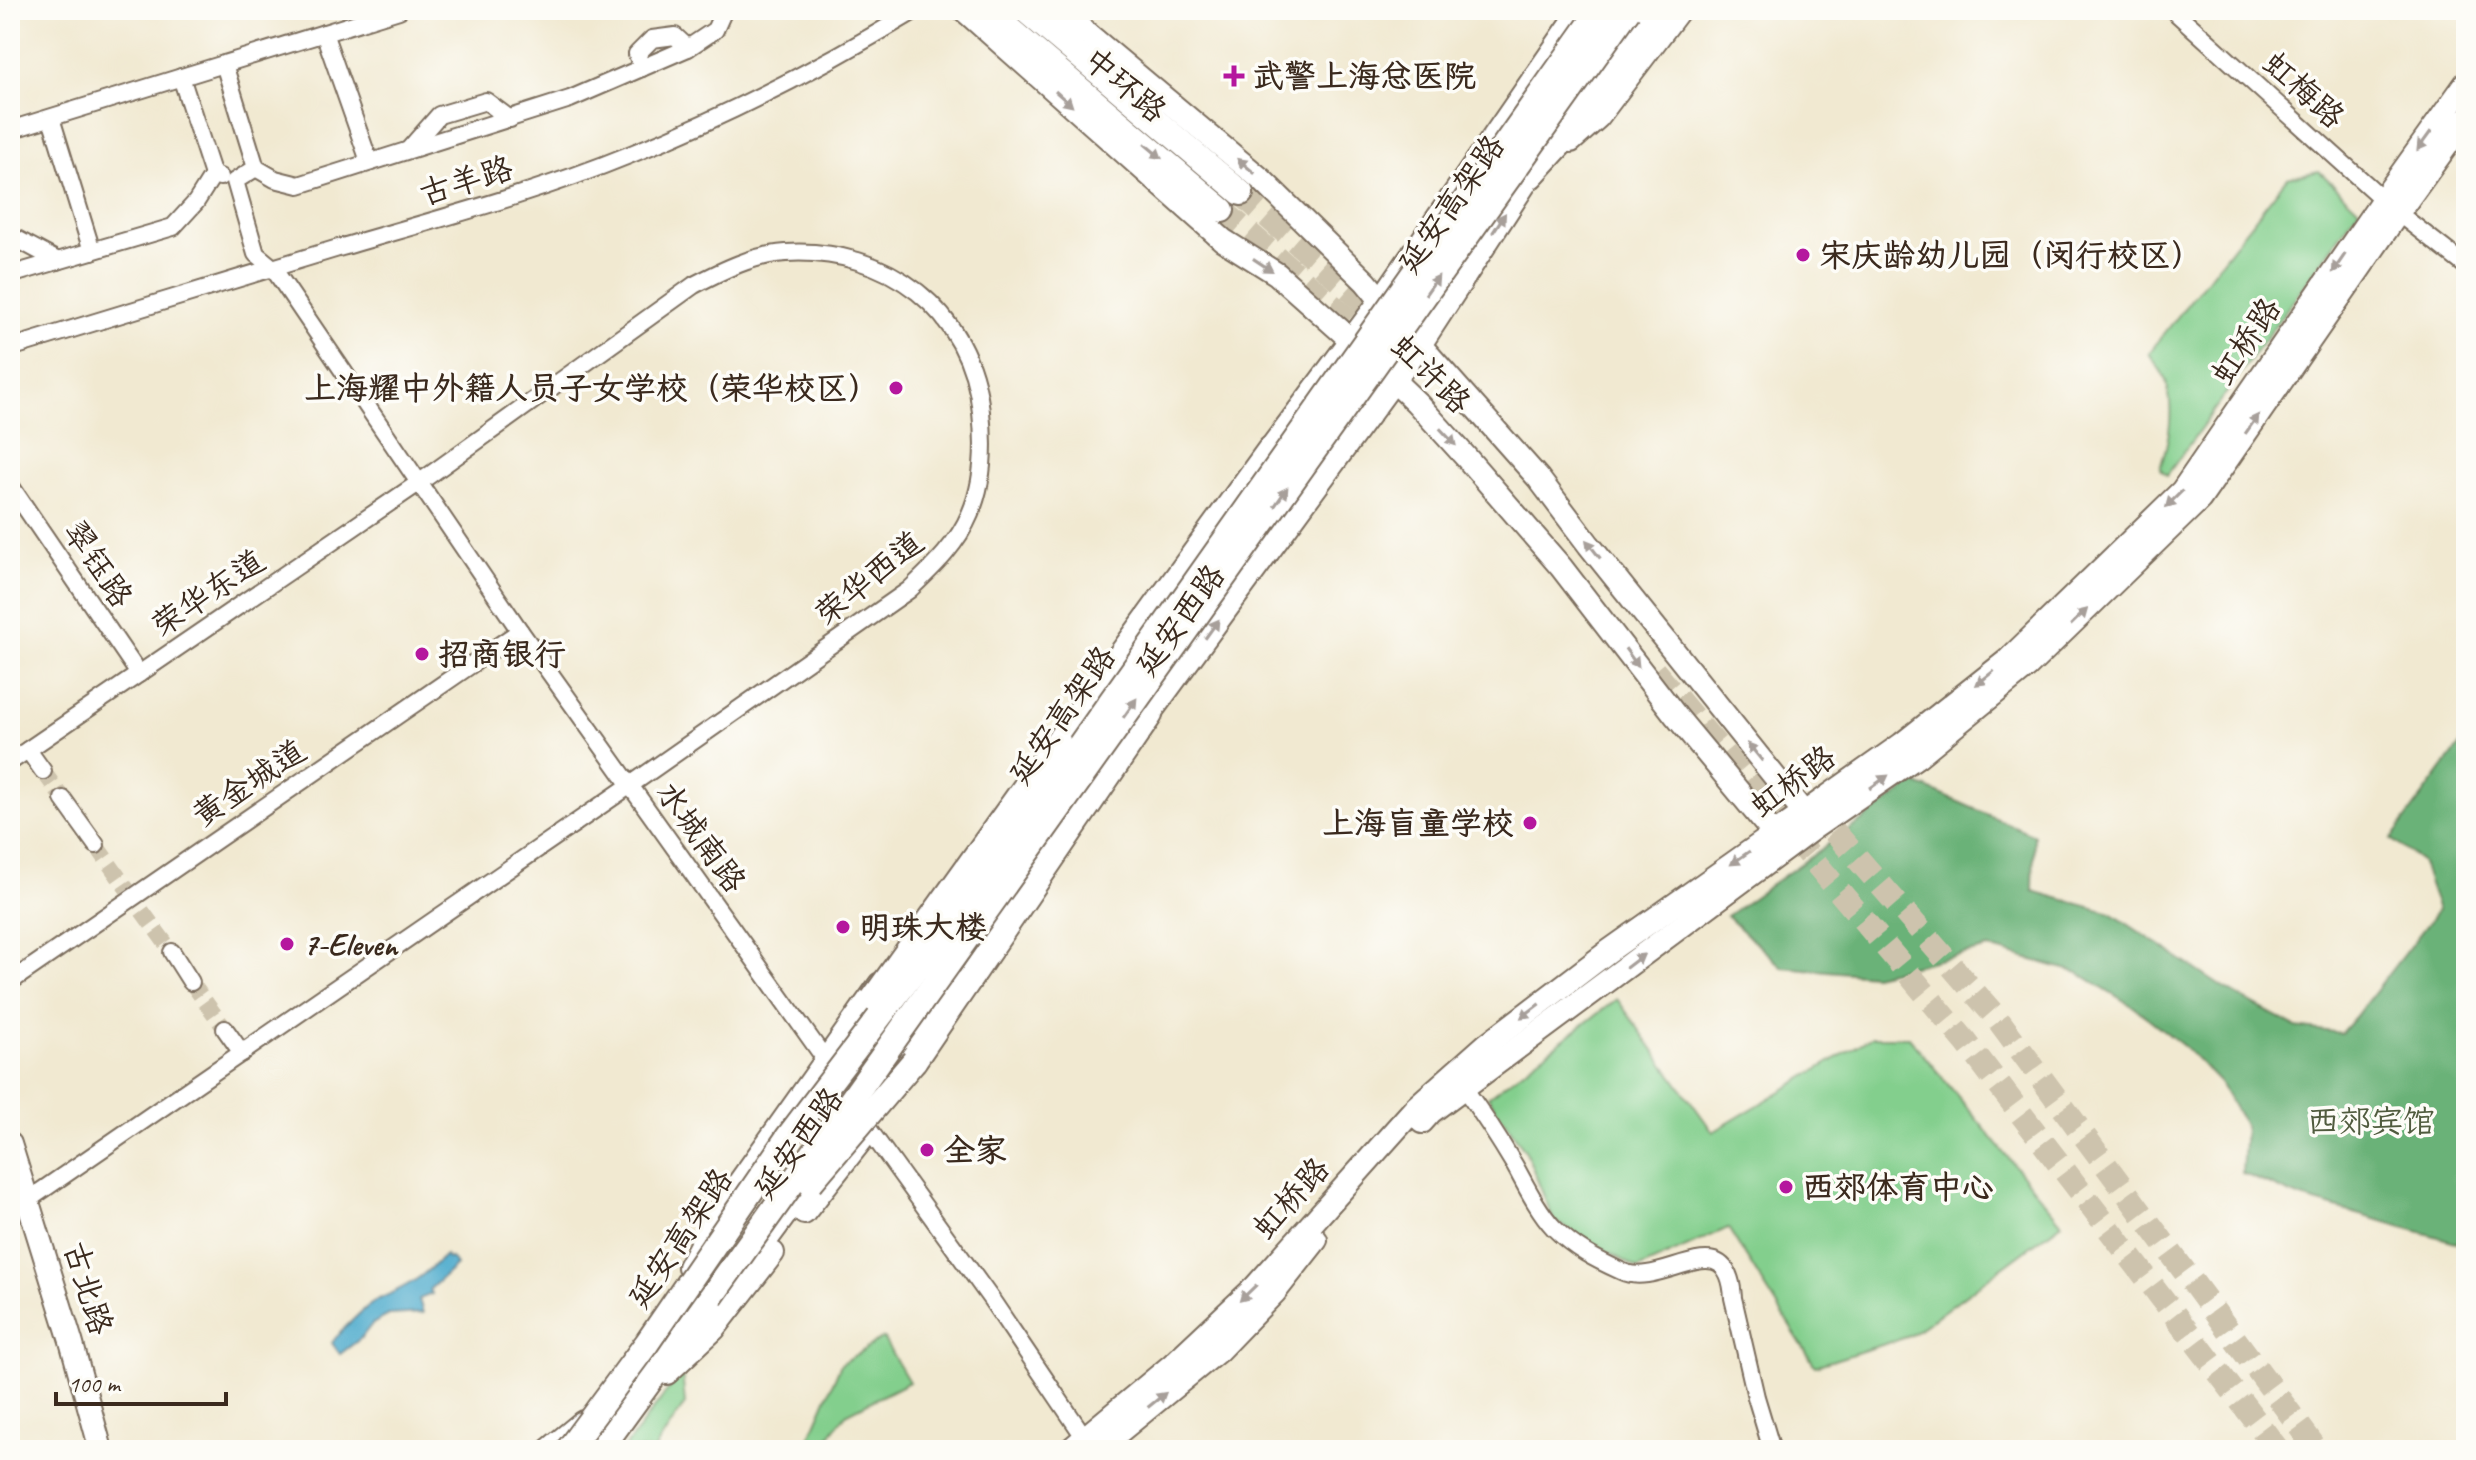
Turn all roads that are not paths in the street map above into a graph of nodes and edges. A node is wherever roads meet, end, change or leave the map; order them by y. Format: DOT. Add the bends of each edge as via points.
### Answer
graph roads {
  1 [pos="399,10"];
  2 [pos="724,10"];
  3 [pos="916,10"];
  4 [pos="964,10"];
  5 [pos="987,10"];
  6 [pos="1025,10"];
  7 [pos="1059,10"];
  8 [pos="1581,10"];
  9 [pos="1600,10"];
  10 [pos="1628,10"];
  11 [pos="1645,10"];
  12 [pos="1656,10"];
  13 [pos="1679,10"];
  14 [pos="2173,10"];
  15 [pos="324,33"];
  16 [pos="652,39"];
  17 [pos="688,48"];
  18 [pos="662,60"];
  19 [pos="224,64"];
  20 [pos="642,68"];
  21 [pos="181,77"];
  22 [pos="2466,83"];
  23 [pos="455,110"];
  24 [pos="51,118"];
  25 [pos="510,119"];
  26 [pos="2466,119"];
  27 [pos="10,130"];
  28 [pos="463,133"];
  29 [pos="409,149"];
  30 [pos="369,161"];
  31 [pos="256,168"];
  32 [pos="213,175"];
  33 [pos="1531,176"];
  34 [pos="235,181"];
  35 [pos="1241,193"];
  36 [pos="2390,206"];
  37 [pos="1222,210"];
  38 [pos="10,240"];
  39 [pos="92,251"];
  40 [pos="58,261"];
  41 [pos="2466,266"];
  42 [pos="273,268"];
  43 [pos="10,275"];
  44 [pos="1381,300"];
  45 [pos="1350,339"];
  46 [pos="1420,345"];
  47 [pos="10,348"];
  48 [pos="1393,381"];
  49 [pos="1270,449"];
  50 [pos="420,482"];
  51 [pos="10,485"];
  52 [pos="520,631"];
  53 [pos="139,674"];
  54 [pos="1150,715"];
  55 [pos="28,750"];
  56 [pos="10,762"];
  57 [pos="43,771"];
  58 [pos="629,786"];
  59 [pos="63,799"];
  60 [pos="1809,820"];
  61 [pos="1780,842"];
  62 [pos="96,845"];
  63 [pos="172,952"];
  64 [pos="10,982"];
  65 [pos="191,982"];
  66 [pos="225,1029"];
  67 [pos="242,1053"];
  68 [pos="825,1059"];
  69 [pos="834,1081"];
  70 [pos="1464,1088"];
  71 [pos="863,1123"];
  72 [pos="788,1137"];
  73 [pos="10,1144"];
  74 [pos="28,1200"];
  75 [pos="711,1297"];
  76 [pos="656,1328"];
  77 [pos="587,1419"];
  78 [pos="1086,1447"];
  79 [pos="101,1450"];
  80 [pos="549,1450"];
  81 [pos="566,1450"];
  82 [pos="600,1450"];
  83 [pos="609,1450"];
  84 [pos="1772,1450"];
  1 -- 15 [label="street"];
  2 -- 17 [label="street" via="715,30"];
  3 -- 42 [label="street, 古羊路" via="802,76 629,155 490,204"];
  4 -- 45 [label="main road, 虹许路, one-way" via="1223,240 1268,267"];
  5 -- 37 [label="highway, 中环路, one-way"];
  6 -- 35 [label="highway, 中环路"];
  44 -- 7 [label="main road, 虹许路, one-way" via="1262,180"];
  8 -- 44 [label="main road, 延安西路"];
  9 -- 72 [label="highway, 延安高架路, bridge" via="990,872"];
  75 -- 10 [label="highway, 延安高架路, one-way, bridge"];
  11 -- 33 [label="main road, 延安西路"];
  12 -- 33 [label="highway" via="1574,129"];
  13 -- 33 [label="main road" via="1598,117"];
  14 -- 36 [label="street, 虹梅路"];
  15 -- 19 [label="street"];
  15 -- 30 [label="street"];
  16 -- 17 [label="street" via="675,36"];
  16 -- 18 [label="street"];
  16 -- 20 [label="street" via="637,54"];
  17 -- 18 [label="street"];
  18 -- 20 [label="street"];
  19 -- 21 [label="street"];
  19 -- 31 [label="street"];
  20 -- 25 [label="street"];
  21 -- 24 [label="street"];
  21 -- 32 [label="street"];
  22 -- 36 [label="main road, 虹桥路, one-way"];
  23 -- 25 [label="street" via="486,101"];
  23 -- 28 [label="street"];
  23 -- 29 [label="street" via="439,115"];
  24 -- 27 [label="street"];
  24 -- 39 [label="street"];
  25 -- 28 [label="street"];
  26 -- 36 [label="main road, 虹桥路"];
  28 -- 29 [label="street"];
  29 -- 30 [label="street"];
  30 -- 31 [label="street" via="299,185"];
  31 -- 34 [label="street"];
  32 -- 34 [label="street"];
  32 -- 39 [label="street" via="173,227"];
  46 -- 33 [label="main road, 延安西路, one-way"];
  34 -- 42 [label="street, 水城南路" via="256,254"];
  36 -- 41 [label="street, 虹梅路"];
  36 -- 60 [label="main road, 虹桥路" via="2182,491 2008,660"];
  38 -- 40 [label="street"];
  39 -- 40 [label="street"];
  40 -- 43 [label="street"];
  42 -- 47 [label="street, 古羊路"];
  42 -- 50 [label="street, 水城南路"];
  44 -- 45 [label="main road, 延安西路"];
  44 -- 46 [label="main road, 虹许路"];
  45 -- 48 [label="main road, 虹许路"];
  45 -- 49 [label="main road, 延安西路"];
  46 -- 48 [label="main road, 延安西路"];
  60 -- 46 [label="main road, 虹许路, one-way" via="1539,479"];
  54 -- 48 [label="main road, 延安西路, one-way"];
  48 -- 61 [label="main road, 虹许路, one-way" via="1561,567"];
  49 -- 68 [label="main road, 延安西路" via="1219,505 1061,721 956,881"];
  49 -- 69 [label="main road, 延安西路" via="1233,517"];
  49 -- 72 [label="highway, bridge" via="868,1006"];
  50 -- 52 [label="street, 水城南路"];
  50 -- 53 [label="street, 荣华东道"];
  50 -- 58 [label="street, 荣华西道" via="694,285 737,263 785,253 832,255 883,268 917,289 946,322 970,361 984,437 982,475 970,515 944,556 909,590"];
  51 -- 53 [label="street, 翠钰路"];
  52 -- 58 [label="street, 水城南路"];
  52 -- 64 [label="street, 黄金城道"];
  53 -- 55 [label="street, 荣华东道"];
  54 -- 71 [label="main road, 延安西路" via="1086,793"];
  54 -- 75 [label="highway, bridge" via="914,1061"];
  55 -- 56 [label="street, 荣华东道"];
  55 -- 57 [label="street"];
  58 -- 67 [label="street"];
  58 -- 68 [label="street, 水城南路"];
  59 -- 62 [label="street"];
  60 -- 61 [label="main road, 虹桥路"];
  70 -- 61 [label="main road, 虹桥路, one-way"];
  61 -- 78 [label="main road, 虹桥路, one-way" via="1609,951 1475,1055 1416,1107 1255,1287"];
  63 -- 65 [label="street"];
  66 -- 67 [label="street"];
  67 -- 74 [label="street"];
  68 -- 69 [label="street, 水城南路"];
  68 -- 76 [label="main road, 延安西路" via="717,1214"];
  69 -- 71 [label="street, 水城南路"];
  69 -- 76 [label="main road, 延安西路"];
  78 -- 70 [label="main road, 虹桥路, one-way" via="1218,1351 1275,1292 1349,1197 1431,1112"];
  70 -- 84 [label="street" via="1553,1227 1589,1257 1631,1276 1700,1260 1726,1267"];
  71 -- 78 [label="street, 水城南路" via="991,1299"];
  71 -- 83 [label="main road, 延安西路"];
  72 -- 81 [label="highway, 延安高架路, bridge" via="647,1343"];
  73 -- 74 [label="main road, 古北路"];
  74 -- 79 [label="main road, 古北路"];
  75 -- 82 [label="highway, 延安高架路"];
  76 -- 77 [label="main road, 延安西路"];
  77 -- 80 [label="main road, 延安西路"];
  77 -- 81 [label="main road, 延安西路"];
}
